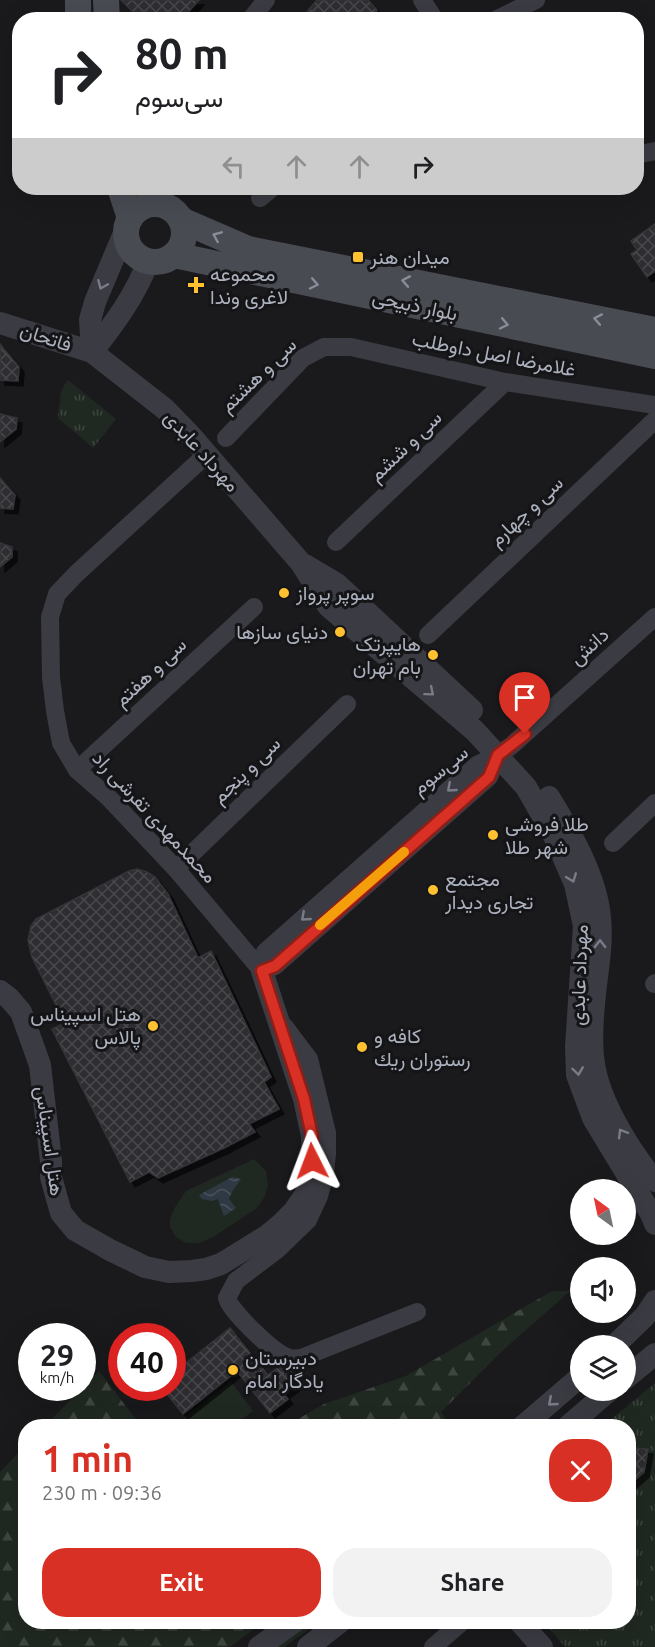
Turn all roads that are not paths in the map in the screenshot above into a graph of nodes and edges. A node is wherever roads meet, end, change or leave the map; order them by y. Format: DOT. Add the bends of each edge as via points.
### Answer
graph roads {
  1 [pos="266,0"];
  2 [pos="536,0"];
  3 [pos="256,12"];
  4 [pos="511,12"];
  5 [pos="122,195"];
  6 [pos="156,196"];
  7 [pos="181,220"];
  8 [pos="128,224"];
  9 [pos="174,255"];
  10 [pos="148,262"];
  11 [pos="0,323"];
  12 [pos="655,330"];
  13 [pos="324,347"];
  14 [pos="92,352"];
  15 [pos="655,356"];
  16 [pos="505,382"];
  17 [pos="655,405"];
  18 [pos="655,420"];
  19 [pos="226,438"];
  20 [pos="206,454"];
  21 [pos="336,542"];
  22 [pos="254,607"];
  23 [pos="655,617"];
  24 [pos="428,635"];
  25 [pos="347,704"];
  26 [pos="505,751"];
  27 [pos="77,770"];
  28 [pos="655,803"];
  29 [pos="613,843"];
  30 [pos="176,869"];
  31 [pos="262,971"];
  32 [pos="0,991"];
  33 [pos="279,1020"];
  34 [pos="655,1181"];
  35 [pos="655,1224"];
  36 [pos="655,1300"];
  37 [pos="417,1312"];
  38 [pos="625,1335"];
  39 [pos="655,1354"];
  40 [pos="636,1370"];
  41 [pos="570,1386"];
  42 [pos="597,1401"];
  43 [pos="531,1419"];
  44 [pos="576,1419"];
  45 [pos="284,1629"];
  46 [pos="331,1629"];
  47 [pos="454,1629"];
  48 [pos="526,1629"];
  49 [pos="259,1647"];
  50 [pos="308,1647"];
  51 [pos="433,1647"];
  52 [pos="542,1647"];
  1 -- 3 [label="street"];
  2 -- 4 [label="street"];
  5 -- 8 [label="main road"];
  6 -- 7 [label="main road"];
  6 -- 8 [label="main road" via="137,210"];
  7 -- 9 [label="main road" via="182,244"];
  12 -- 7 [label="main road, بلوار ذبیحی, one-way" via="248,249"];
  8 -- 10 [label="main road" via="128,245 136,256"];
  8 -- 14 [label="street, one-way" via="95,302 90,320"];
  9 -- 10 [label="main road"];
  9 -- 15 [label="main road, بلوار ذبیحی, one-way"];
  10 -- 14 [label="street" via="129,302"];
  11 -- 14 [label="street, فاتحان"];
  13 -- 16 [label="street, غلامرضا اصل داوطلب" via="351,347"];
  13 -- 19 [label="street, سی و هشتم" via="303,358"];
  14 -- 20 [label="street, مهرداد عابدی" via="165,409"];
  16 -- 17 [label="street, غلامرضا اصل داوطلب"];
  16 -- 21 [label="street, سی و ششم"];
  18 -- 24 [label="street, سی و چهارم"];
  20 -- 26 [label="street, مهرداد عابدی" via="301,563 328,606 475,731"];
  20 -- 27 [label="street, محمدمهدی تفرشی راد" via="57,594 50,617 51,677 61,743"];
  22 -- 27 [label="street, سی و هفتم"];
  23 -- 26 [label="street, دانش"];
  25 -- 30 [label="street, سی و پنجم"];
  26 -- 31 [label="street, سی‌سوم" via="489,777 275,966"];
  34 -- 26 [label="street, مهرداد عابدی, one-way" via="608,1108 594,1067 592,1039 600,917 591,878 568,829 536,777"];
  26 -- 35 [label="street, مهرداد عابدی, one-way" via="554,836 575,884 584,926 577,1075 593,1118"];
  27 -- 30 [label="street, محمدمهدی تفرشی راد"];
  28 -- 29 [label="street"];
  30 -- 31 [label="street, محمدمهدی تفرشی راد"];
  31 -- 33 [label="street, هتل اسپیناس"];
  32 -- 33 [label="street, هتل اسپیناس" via="21,1012 40,1065 51,1177 61,1213 75,1230 110,1250 145,1267 169,1272 221,1264 268,1235 294,1211 304,1195 310,1180 312,1136"];
  33 -- 37 [label="street" via="309,1059 327,1133 325,1174 308,1220 236,1281 228,1304 258,1335 293,1359"];
  36 -- 38 [label="street"];
  39 -- 40 [label="street"];
  41 -- 43 [label="street, one-way"];
  42 -- 44 [label="street"];
  45 -- 49 [label="street"];
  46 -- 50 [label="street"];
  47 -- 51 [label="street"];
  48 -- 52 [label="street"];
}
